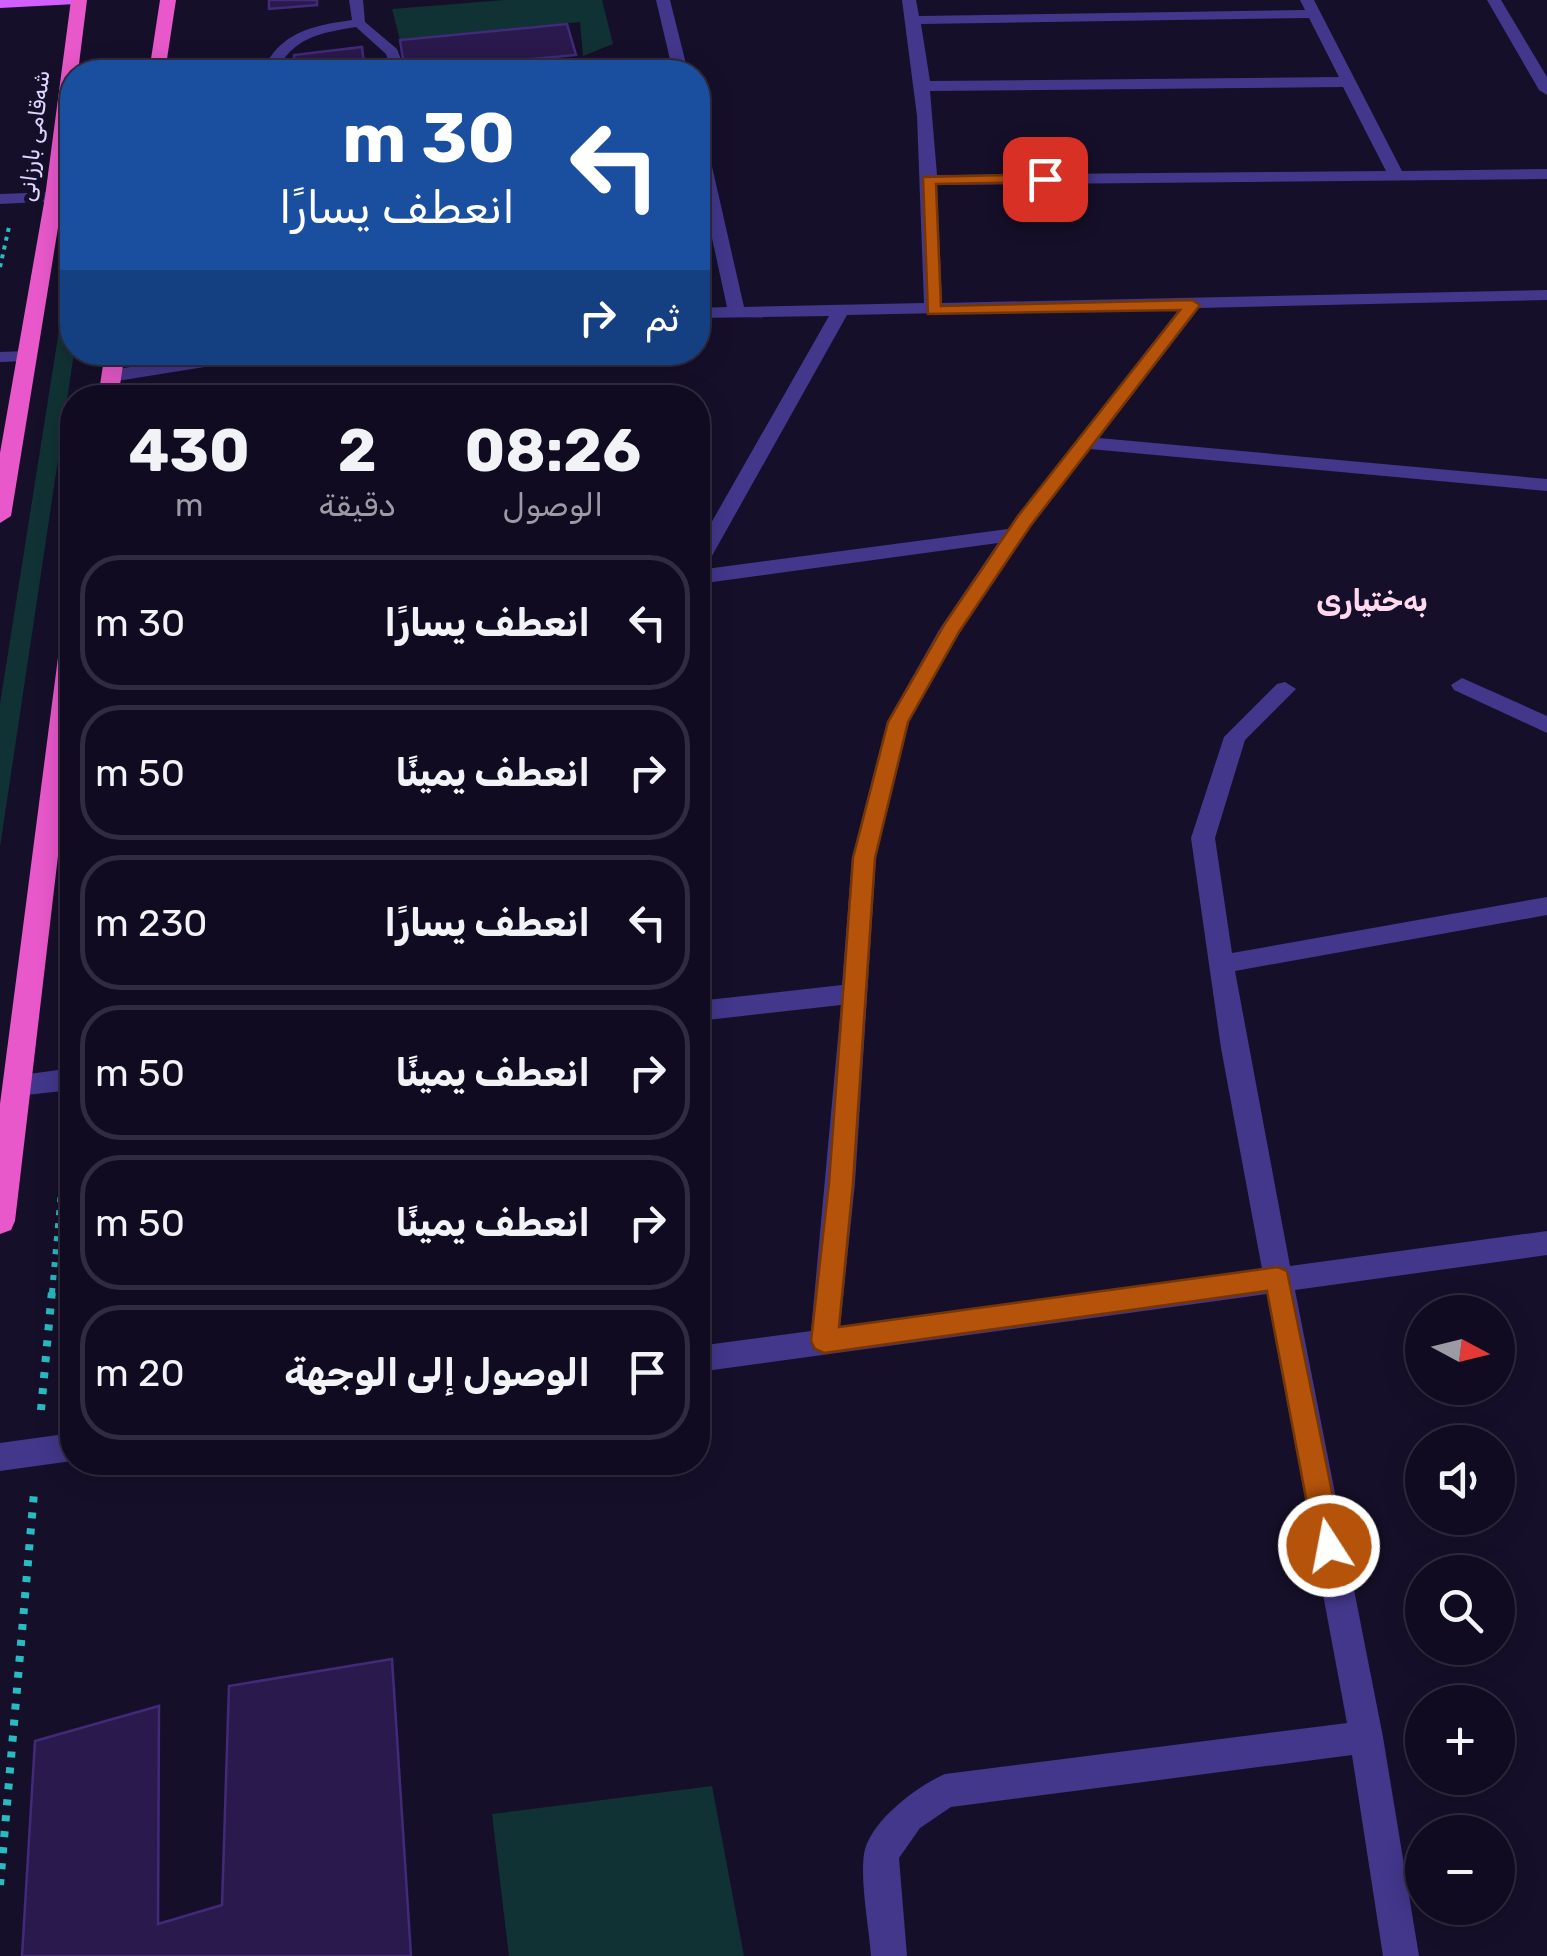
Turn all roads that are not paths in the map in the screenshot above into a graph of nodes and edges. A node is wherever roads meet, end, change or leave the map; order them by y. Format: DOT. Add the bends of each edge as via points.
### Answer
graph roads {
  1 [pos="77,0"];
  2 [pos="168,0"];
  3 [pos="356,0"];
  4 [pos="663,0"];
  5 [pos="909,0"];
  6 [pos="1494,0"];
  7 [pos="0,4"];
  8 [pos="1310,7"];
  9 [pos="913,20"];
  10 [pos="358,23"];
  11 [pos="70,60"];
  12 [pos="160,60"];
  13 [pos="276,60"];
  14 [pos="394,60"];
  15 [pos="678,60"];
  16 [pos="1348,82"];
  17 [pos="924,86"];
  18 [pos="1547,90"];
  19 [pos="60,146"];
  20 [pos="1547,174"];
  21 [pos="1396,175"];
  22 [pos="929,180"];
  23 [pos="710,193"];
  24 [pos="54,197"];
  25 [pos="0,199"];
  26 [pos="1547,295"];
  27 [pos="1192,305"];
  28 [pos="934,311"];
  29 [pos="710,313"];
  30 [pos="737,313"];
  31 [pos="839,313"];
  32 [pos="27,356"];
  33 [pos="0,357"];
  34 [pos="209,365"];
  35 [pos="119,385"];
  36 [pos="1086,442"];
  37 [pos="1547,485"];
  38 [pos="0,516"];
  39 [pos="1014,536"];
  40 [pos="710,542"];
  41 [pos="710,575"];
  42 [pos="1462,685"];
  43 [pos="1285,689"];
  44 [pos="1547,725"];
  45 [pos="60,746"];
  46 [pos="1547,906"];
  47 [pos="1222,964"];
  48 [pos="854,994"];
  49 [pos="710,1011"];
  50 [pos="60,1080"];
  51 [pos="17,1085"];
  52 [pos="0,1221"];
  53 [pos="1547,1243"];
  54 [pos="1278,1279"];
  55 [pos="824,1341"];
  56 [pos="710,1357"];
  57 [pos="60,1449"];
  58 [pos="0,1457"];
  59 [pos="1366,1737"];
  60 [pos="889,1956"];
  61 [pos="1401,1956"];
  1 -- 7 [label="main road"];
  1 -- 11 [label="highway, شەقامی بارزانی"];
  2 -- 12 [label="highway"];
  3 -- 10 [label="lane"];
  4 -- 15 [label="street"];
  5 -- 9 [label="street"];
  6 -- 18 [label="street"];
  8 -- 9 [label="street"];
  8 -- 16 [label="street"];
  9 -- 17 [label="street"];
  10 -- 13 [label="lane" via="289,38"];
  10 -- 14 [label="lane"];
  16 -- 17 [label="street"];
  16 -- 21 [label="street"];
  17 -- 22 [label="street"];
  19 -- 24 [label="highway, شەقامی بارزانی"];
  20 -- 21 [label="street"];
  21 -- 22 [label="street"];
  22 -- 28 [label="street"];
  23 -- 30 [label="street"];
  24 -- 25 [label="street"];
  24 -- 32 [label="highway, شەقامی بارزانی"];
  26 -- 27 [label="street"];
  27 -- 28 [label="street"];
  27 -- 36 [label="street"];
  28 -- 31 [label="street"];
  29 -- 30 [label="street"];
  30 -- 31 [label="street"];
  31 -- 40 [label="street"];
  32 -- 33 [label="street"];
  32 -- 38 [label="highway, شەقامی بارزانی"];
  34 -- 35 [label="street"];
  36 -- 37 [label="street"];
  36 -- 39 [label="street"];
  39 -- 41 [label="street"];
  39 -- 48 [label="street" via="898,722 864,858"];
  42 -- 44 [label="street"];
  43 -- 47 [label="street" via="1236,738 1203,838"];
  45 -- 51 [label="highway"];
  46 -- 47 [label="street"];
  47 -- 54 [label="street"];
  48 -- 49 [label="street"];
  48 -- 55 [label="street"];
  50 -- 51 [label="street"];
  51 -- 52 [label="highway"];
  53 -- 54 [label="street"];
  54 -- 55 [label="street"];
  54 -- 59 [label="street"];
  55 -- 56 [label="street"];
  57 -- 58 [label="street"];
  59 -- 60 [label="street" via="945,1791 908,1816 880,1854"];
  59 -- 61 [label="street"];
}
